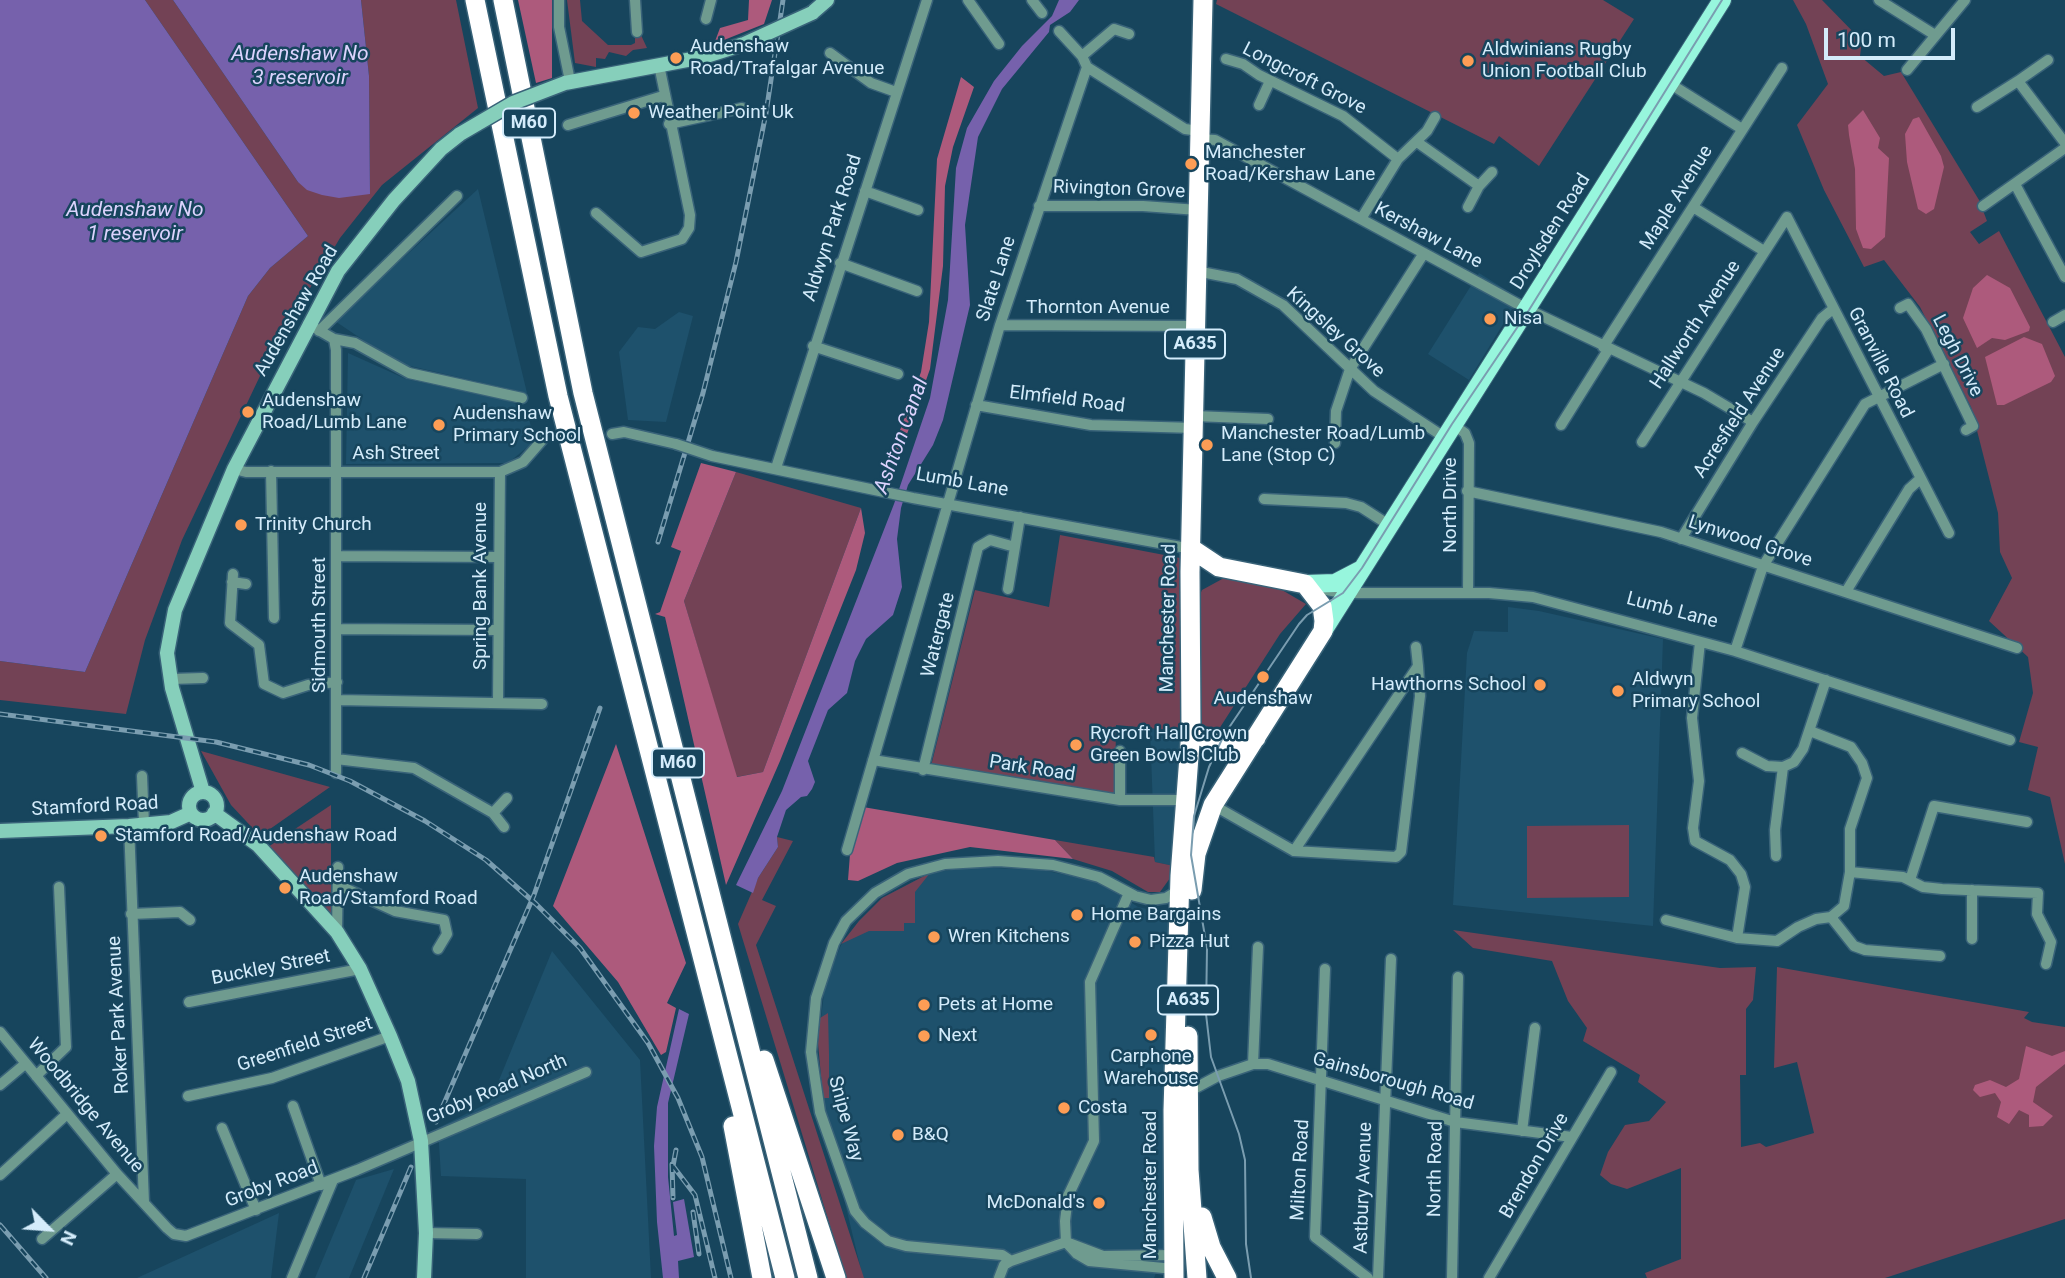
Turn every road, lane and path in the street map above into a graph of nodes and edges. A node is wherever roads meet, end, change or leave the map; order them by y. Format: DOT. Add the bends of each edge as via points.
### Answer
graph roads {
  1 [pos="475,0"];
  2 [pos="503,0"];
  3 [pos="559,0"];
  4 [pos="635,0"];
  5 [pos="711,0"];
  6 [pos="827,0"];
  7 [pos="927,0"];
  8 [pos="968,0"];
  9 [pos="1031,0"];
  10 [pos="1203,0"];
  11 [pos="1722,0"];
  12 [pos="1879,0"];
  13 [pos="1965,0"];
  14 [pos="1042,13"];
  15 [pos="706,19"];
  16 [pos="637,32"];
  17 [pos="1059,32"];
  18 [pos="1129,34"];
  19 [pos="1935,35"];
  20 [pos="999,44"];
  21 [pos="830,53"];
  22 [pos="1082,56"];
  23 [pos="1226,59"];
  24 [pos="2048,60"];
  25 [pos="659,65"];
  26 [pos="1087,67"];
  27 [pos="1782,68"];
  28 [pos="1907,70"];
  29 [pos="1270,81"];
  30 [pos="2018,81"];
  31 [pos="567,82"];
  32 [pos="1669,83"];
  33 [pos="896,92"];
  34 [pos="663,96"];
  35 [pos="1259,105"];
  36 [pos="1977,107"];
  37 [pos="742,108"];
  38 [pos="1436,117"];
  39 [pos="669,124"];
  40 [pos="568,125"];
  41 [pos="1742,129"];
  42 [pos="1200,135"];
  43 [pos="1417,142"];
  44 [pos="2065,146"];
  45 [pos="1398,159"];
  46 [pos="1492,172"];
  47 [pos="2015,184"];
  48 [pos="1479,186"];
  49 [pos="864,191"];
  50 [pos="457,196"];
  51 [pos="1039,206"];
  52 [pos="1983,206"];
  53 [pos="1468,207"];
  54 [pos="1693,207"];
  55 [pos="918,210"];
  56 [pos="1198,210"];
  57 [pos="596,213"];
  58 [pos="1361,219"];
  59 [pos="1780,226"];
  60 [pos="1764,251"];
  61 [pos="1424,253"];
  62 [pos="840,263"];
  63 [pos="1196,271"];
  64 [pos="2065,277"];
  65 [pos="917,291"];
  66 [pos="1900,308"];
  67 [pos="1527,309"];
  68 [pos="1833,309"];
  69 [pos="2065,315"];
  70 [pos="2053,322"];
  71 [pos="1000,325"];
  72 [pos="1195,326"];
  73 [pos="314,327"];
  74 [pos="334,339"];
  75 [pos="813,346"];
  76 [pos="1606,349"];
  77 [pos="1944,364"];
  78 [pos="1350,369"];
  79 [pos="898,374"];
  80 [pos="1681,382"];
  81 [pos="1877,397"];
  82 [pos="522,398"];
  83 [pos="976,405"];
  84 [pos="1268,419"];
  85 [pos="1195,422"];
  86 [pos="1753,422"];
  87 [pos="1562,425"];
  88 [pos="1448,430"];
  89 [pos="1966,430"];
  90 [pos="612,433"];
  91 [pos="544,438"];
  92 [pos="1642,442"];
  93 [pos="1335,443"];
  94 [pos="776,468"];
  95 [pos="234,469"];
  96 [pos="271,471"];
  97 [pos="337,472"];
  98 [pos="500,472"];
  99 [pos="1920,479"];
  100 [pos="1467,491"];
  101 [pos="1264,499"];
  102 [pos="946,503"];
  103 [pos="1020,517"];
  104 [pos="1389,524"];
  105 [pos="1949,533"];
  106 [pos="1681,539"];
  107 [pos="1015,547"];
  108 [pos="1192,548"];
  109 [pos="337,556"];
  110 [pos="499,557"];
  111 [pos="1763,566"];
  112 [pos="1219,567"];
  113 [pos="1362,568"];
  114 [pos="246,584"];
  115 [pos="1308,585"];
  116 [pos="1008,589"];
  117 [pos="1847,590"];
  118 [pos="1348,592"];
  119 [pos="1468,593"];
  120 [pos="1192,596"];
  121 [pos="274,618"];
  122 [pos="337,629"];
  123 [pos="498,630"];
  124 [pos="1323,631"];
  125 [pos="1700,642"];
  126 [pos="1416,647"];
  127 [pos="2017,648"];
  128 [pos="1735,651"];
  129 [pos="1418,666"];
  130 [pos="203,678"];
  131 [pos="171,679"];
  132 [pos="1826,680"];
  133 [pos="337,682"];
  134 [pos="338,700"];
  135 [pos="498,701"];
  136 [pos="542,704"];
  137 [pos="1191,730"];
  138 [pos="1810,731"];
  139 [pos="1255,738"];
  140 [pos="2010,740"];
  141 [pos="1120,751"];
  142 [pos="1742,753"];
  143 [pos="337,759"];
  144 [pos="873,760"];
  145 [pos="1783,767"];
  146 [pos="923,770"];
  147 [pos="336,773"];
  148 [pos="142,776"];
  149 [pos="203,792"];
  150 [pos="507,798"];
  151 [pos="1120,800"];
  152 [pos="1186,800"];
  153 [pos="1213,805"];
  154 [pos="191,813"];
  155 [pos="214,813"];
  156 [pos="493,813"];
  157 [pos="2027,822"];
  158 [pos="144,824"];
  159 [pos="129,826"];
  160 [pos="505,827"];
  161 [pos="0,831"];
  162 [pos="847,850"];
  163 [pos="1294,851"];
  164 [pos="1776,856"];
  165 [pos="338,867"];
  166 [pos="1850,872"];
  167 [pos="1910,880"];
  168 [pos="338,885"];
  169 [pos="59,887"];
  170 [pos="1179,890"];
  171 [pos="1972,890"];
  172 [pos="1129,893"];
  173 [pos="131,914"];
  174 [pos="1830,917"];
  175 [pos="190,920"];
  176 [pos="1666,920"];
  177 [pos="337,932"];
  178 [pos="1737,938"];
  179 [pos="1972,939"];
  180 [pos="700,946"];
  181 [pos="1258,947"];
  182 [pos="438,949"];
  183 [pos="1940,956"];
  184 [pos="1391,959"];
  185 [pos="2046,964"];
  186 [pos="360,968"];
  187 [pos="1325,969"];
  188 [pos="733,977"];
  189 [pos="1458,977"];
  190 [pos="189,1002"];
  191 [pos="1535,1028"];
  192 [pos="0,1032"];
  193 [pos="390,1036"];
  194 [pos="1188,1054"];
  195 [pos="25,1064"];
  196 [pos="1254,1064"];
  197 [pos="586,1072"];
  198 [pos="1611,1072"];
  199 [pos="36,1076"];
  200 [pos="1208,1080"];
  201 [pos="1322,1080"];
  202 [pos="0,1085"];
  203 [pos="1187,1093"];
  204 [pos="188,1096"];
  205 [pos="1385,1100"];
  206 [pos="293,1106"];
  207 [pos="67,1114"];
  208 [pos="1455,1122"];
  209 [pos="222,1128"];
  210 [pos="1522,1131"];
  211 [pos="1572,1138"];
  212 [pos="421,1141"];
  213 [pos="1189,1170"];
  214 [pos="117,1174"];
  215 [pos="0,1175"];
  216 [pos="333,1180"];
  217 [pos="321,1185"];
  218 [pos="144,1202"];
  219 [pos="256,1210"];
  220 [pos="1202,1214"];
  221 [pos="426,1233"];
  222 [pos="477,1234"];
  223 [pos="42,1239"];
  224 [pos="1066,1242"];
  225 [pos="1011,1261"];
  226 [pos="1183,1269"];
  227 [pos="292,1278"];
  228 [pos="424,1278"];
  229 [pos="762,1278"];
  230 [pos="785,1278"];
  231 [pos="808,1278"];
  232 [pos="836,1278"];
  233 [pos="999,1278"];
  234 [pos="1008,1278"];
  235 [pos="1216,1278"];
  236 [pos="1227,1278"];
  237 [pos="1368,1278"];
  238 [pos="1378,1278"];
  239 [pos="1452,1278"];
  240 [pos="1489,1278"];
  1 -- 180 [label="highway, M60" via="558,397"];
  2 -- 188 [label="highway, M60" via="583,393"];
  3 -- 31 [label="street"];
  4 -- 16 [label="street"];
  5 -- 15 [label="street"];
  6 -- 25 [label="main road, Audenshaw Road, bridge" via="812,13 744,44"];
  7 -- 33 [label="street, Aldwyn Park Road"];
  8 -- 20 [label="street"];
  9 -- 14 [label="street"];
  10 -- 42 [label="highway, Manchester Road / A635"];
  11 -- 32 [label="main road, Droylsden Road"];
  12 -- 19 [label="street"];
  13 -- 19 [label="street"];
  17 -- 22 [label="street"];
  18 -- 22 [label="street" via="1114,29"];
  19 -- 28 [label="street"];
  21 -- 33 [label="street" via="871,82"];
  22 -- 26 [label="street"];
  23 -- 29 [label="street, Longcroft Grove"];
  24 -- 30 [label="street"];
  25 -- 31 [label="main road, Audenshaw Road"];
  25 -- 34 [label="street"];
  26 -- 42 [label="street, Kershaw Lane"];
  26 -- 51 [label="street, Slate Lane"];
  27 -- 41 [label="street, Maple Avenue"];
  29 -- 35 [label="street"];
  29 -- 45 [label="street, Longcroft Grove" via="1343,116"];
  30 -- 36 [label="street"];
  30 -- 44 [label="street"];
  31 -- 73 [label="main road, Audenshaw Road, bridge" via="513,103 441,149 338,271"];
  32 -- 41 [label="street"];
  32 -- 67 [label="main road, Droylsden Road"];
  33 -- 49 [label="street, Aldwyn Park Road"];
  34 -- 39 [label="street"];
  34 -- 40 [label="street"];
  37 -- 39 [label="street"];
  38 -- 43 [label="street"];
  39 -- 57 [label="street" via="690,215 682,239 641,252"];
  41 -- 54 [label="street, Maple Avenue"];
  42 -- 56 [label="highway, Manchester Road / A635"];
  42 -- 58 [label="street, Kershaw Lane"];
  43 -- 45 [label="street"];
  43 -- 48 [label="street"];
  44 -- 47 [label="street"];
  45 -- 58 [label="street"];
  46 -- 48 [label="street"];
  47 -- 52 [label="street"];
  47 -- 64 [label="street"];
  48 -- 53 [label="street"];
  49 -- 55 [label="street"];
  49 -- 62 [label="street, Aldwyn Park Road"];
  50 -- 73 [label="street, Audenshaw Road"];
  51 -- 56 [label="street, Rivington Grove"];
  51 -- 71 [label="street, Slate Lane"];
  54 -- 60 [label="street"];
  54 -- 76 [label="street, Maple Avenue"];
  56 -- 63 [label="highway, Manchester Road / A635"];
  58 -- 61 [label="street, Kershaw Lane"];
  59 -- 60 [label="street, Hallworth Avenue"];
  59 -- 68 [label="street, Granville Road" via="1787,217"];
  60 -- 80 [label="street, Hallworth Avenue"];
  61 -- 67 [label="street, Kershaw Lane"];
  61 -- 78 [label="street"];
  62 -- 65 [label="street"];
  62 -- 75 [label="street, Aldwyn Park Road"];
  63 -- 72 [label="highway, Manchester Road / A635"];
  63 -- 78 [label="street, Kingsley Grove" via="1237,279 1283,305"];
  66 -- 77 [label="street, Legh Drive" via="1908,304"];
  67 -- 76 [label="street, Kershaw Lane"];
  67 -- 88 [label="main road, Droylsden Road"];
  68 -- 81 [label="street, Granville Road"];
  68 -- 86 [label="street, Acresfield Avenue" via="1822,318"];
  69 -- 70 [label="street"];
  71 -- 72 [label="street, Thornton Avenue"];
  71 -- 83 [label="street, Slate Lane"];
  72 -- 85 [label="highway, Manchester Road / A635"];
  73 -- 74 [label="street"];
  73 -- 95 [label="main road, Audenshaw Road"];
  74 -- 82 [label="street" via="355,343 409,373"];
  74 -- 97 [label="street, Sidmouth Street"];
  75 -- 79 [label="street"];
  75 -- 94 [label="street, Aldwyn Park Road"];
  76 -- 80 [label="street, Kershaw Lane"];
  76 -- 87 [label="street, Maple Avenue"];
  77 -- 81 [label="street"];
  77 -- 89 [label="street, Legh Drive" via="1973,426"];
  78 -- 88 [label="street, Kingsley Grove" via="1398,410"];
  78 -- 93 [label="street" via="1336,411"];
  80 -- 86 [label="street, Kershaw Lane"];
  80 -- 92 [label="street, Hallworth Avenue"];
  81 -- 99 [label="street, Granville Road"];
  81 -- 111 [label="street" via="1864,404"];
  83 -- 85 [label="street, Elmfield Road" via="1091,425"];
  83 -- 102 [label="street, Slate Lane"];
  84 -- 85 [label="street, Elmfield Road"];
  85 -- 108 [label="highway, Manchester Road / A635"];
  86 -- 106 [label="street, Acresfield Avenue"];
  88 -- 100 [label="street, North Drive" via="1465,433 1469,443"];
  88 -- 104 [label="main road, Droylsden Road"];
  90 -- 94 [label="street, Lumb Lane, bridge"];
  91 -- 98 [label="street" via="523,462"];
  94 -- 102 [label="street, Lumb Lane"];
  95 -- 96 [label="street, Ash Street"];
  95 -- 131 [label="main road, Audenshaw Road" via="175,610 167,653"];
  96 -- 97 [label="street, Ash Street"];
  96 -- 121 [label="street"];
  97 -- 98 [label="street, Ash Street"];
  97 -- 109 [label="street, Sidmouth Street"];
  98 -- 110 [label="street, Spring Bank Avenue"];
  99 -- 105 [label="street, Granville Road"];
  99 -- 117 [label="street" via="1909,489"];
  100 -- 106 [label="street, Lynwood Grove"];
  100 -- 119 [label="street, North Drive"];
  101 -- 104 [label="street" via="1346,503"];
  102 -- 103 [label="street, Lumb Lane"];
  102 -- 144 [label="street"];
  103 -- 107 [label="street"];
  103 -- 108 [label="street, Lumb Lane"];
  104 -- 113 [label="main road, Droylsden Road"];
  106 -- 111 [label="street, Lynwood Grove"];
  107 -- 116 [label="street"];
  107 -- 146 [label="street, Watergate" via="990,540 978,547"];
  108 -- 112 [label="highway, Lumb Lane"];
  108 -- 120 [label="highway, Manchester Road / A635"];
  109 -- 110 [label="street"];
  109 -- 122 [label="street, Sidmouth Street"];
  110 -- 123 [label="street, Spring Bank Avenue"];
  111 -- 117 [label="street, Lynwood Grove"];
  111 -- 128 [label="street"];
  112 -- 115 [label="highway, Lumb Lane"];
  112 -- 120 [label="highway"];
  113 -- 115 [label="main road, Lumb Lane" via="1335,583"];
  113 -- 118 [label="main road, Droylsden Road"];
  114 -- 133 [label="street" via="232,578 230,623 259,645 264,684 283,693"];
  115 -- 118 [label="street, Lumb Lane"];
  115 -- 124 [label="highway" via="1322,606"];
  117 -- 127 [label="street, Lynwood Grove"];
  118 -- 119 [label="street, Lumb Lane"];
  118 -- 124 [label="main road, A635"];
  119 -- 125 [label="street, Lumb Lane" via="1533,597"];
  120 -- 137 [label="highway, Manchester Road / A635"];
  122 -- 123 [label="street"];
  122 -- 133 [label="street, Sidmouth Street"];
  123 -- 135 [label="street, Spring Bank Avenue"];
  124 -- 139 [label="highway, A635"];
  125 -- 128 [label="street, Lumb Lane"];
  125 -- 178 [label="street" via="1692,718 1699,781 1693,828 1695,841 1730,860 1741,874 1745,887"];
  126 -- 129 [label="street"];
  128 -- 132 [label="street, Lumb Lane"];
  129 -- 163 [label="street"];
  129 -- 163 [label="street" via="1420,696 1401,852 1396,857"];
  130 -- 131 [label="street"];
  131 -- 149 [label="main road, Audenshaw Road"];
  132 -- 138 [label="street"];
  132 -- 140 [label="street, Lumb Lane"];
  133 -- 134 [label="street, Sidmouth Street"];
  134 -- 135 [label="street"];
  134 -- 143 [label="street, Sidmouth Street"];
  135 -- 136 [label="street"];
  137 -- 139 [label="highway" via="1223,748"];
  137 -- 152 [label="highway, Manchester Road / A635"];
  138 -- 145 [label="street" via="1794,762"];
  138 -- 166 [label="street" via="1851,747 1867,778 1850,829"];
  139 -- 153 [label="highway, A635"];
  141 -- 151 [label="street"];
  142 -- 145 [label="street" via="1767,766"];
  143 -- 147 [label="street, Sidmouth Street"];
  143 -- 156 [label="street" via="414,768"];
  144 -- 146 [label="street, Park Road"];
  144 -- 162 [label="street"];
  145 -- 164 [label="street"];
  146 -- 151 [label="street, Park Road"];
  148 -- 158 [label="street"];
  149 -- 154 [label="main road" via="191,799"];
  149 -- 155 [label="main road, Audenshaw Road" via="215,799"];
  150 -- 156 [label="street"];
  151 -- 152 [label="street, Park Road"];
  152 -- 153 [label="highway"];
  152 -- 170 [label="highway, Manchester Road / A635"];
  153 -- 163 [label="street"];
  153 -- 194 [label="highway, Manchester Road / A635" via="1193,872"];
  154 -- 155 [label="main road" via="203,820"];
  154 -- 158 [label="main road, Stamford Road" via="171,822"];
  155 -- 177 [label="main road, Audenshaw Road" via="258,845"];
  156 -- 160 [label="street"];
  157 -- 167 [label="street" via="1934,806"];
  158 -- 159 [label="main road, Stamford Road"];
  159 -- 161 [label="main road, Stamford Road"];
  159 -- 173 [label="street, Roker Park Avenue"];
  165 -- 168 [label="street"];
  166 -- 167 [label="street"];
  166 -- 174 [label="street" via="1844,906"];
  167 -- 171 [label="street" via="1923,887"];
  168 -- 177 [label="street"];
  168 -- 182 [label="street" via="395,911 444,920 447,934"];
  169 -- 199 [label="street" via="66,1047"];
  170 -- 172 [label="street, Snipe Way" via="1151,900"];
  170 -- 226 [label="highway, Manchester Road / A635" via="1172,1110"];
  171 -- 179 [label="street"];
  171 -- 185 [label="street" via="2038,893 2037,914 2051,942"];
  172 -- 224 [label="street" via="1090,982 1094,1140 1068,1196"];
  172 -- 225 [label="street, Snipe Way" via="1098,877 1038,863 980,861 927,868 891,883 861,905 846,921 822,973 812,1024 816,1093 855,1211 888,1241 1002,1255"];
  173 -- 175 [label="street" via="180,912"];
  173 -- 218 [label="street, Roker Park Avenue"];
  174 -- 178 [label="street" via="1798,927 1777,941"];
  174 -- 183 [label="street" via="1849,941 1865,950"];
  176 -- 178 [label="street"];
  177 -- 186 [label="main road, Audenshaw Road"];
  180 -- 229 [label="highway, M60" via="706,1005"];
  180 -- 230 [label="highway, M60"];
  181 -- 196 [label="street"];
  184 -- 205 [label="street, Astbury Avenue"];
  186 -- 190 [label="street, Buckley Street"];
  186 -- 193 [label="main road, Audenshaw Road"];
  187 -- 201 [label="street"];
  188 -- 231 [label="highway, M60"];
  188 -- 232 [label="highway, M60"];
  189 -- 208 [label="street, North Road"];
  191 -- 210 [label="street"];
  192 -- 195 [label="street, Woodbridge Avenue"];
  193 -- 204 [label="street, Greenfield Street" via="272,1078"];
  193 -- 212 [label="main road, Audenshaw Road" via="408,1082"];
  194 -- 200 [label="street" via="1197,1074"];
  194 -- 203 [label="highway, Manchester Road / A635"];
  195 -- 199 [label="street, Woodbridge Avenue"];
  195 -- 202 [label="street"];
  196 -- 200 [label="street, Gainsborough Road"];
  196 -- 201 [label="street, Gainsborough Road"];
  197 -- 212 [label="street, Groby Road North"];
  198 -- 211 [label="street, Brendon Drive"];
  199 -- 207 [label="street, Woodbridge Avenue"];
  200 -- 203 [label="street, Gainsborough Road"];
  201 -- 205 [label="street, Gainsborough Road"];
  201 -- 237 [label="street, Milton Road" via="1315,1237"];
  203 -- 213 [label="highway, Manchester Road / A635"];
  205 -- 208 [label="street, Gainsborough Road"];
  205 -- 238 [label="street, Astbury Avenue"];
  206 -- 217 [label="street"];
  207 -- 214 [label="street, Woodbridge Avenue"];
  207 -- 215 [label="street"];
  208 -- 210 [label="street, Gainsborough Road"];
  208 -- 239 [label="street, North Road"];
  209 -- 219 [label="street"];
  210 -- 211 [label="street, Gainsborough Road"];
  211 -- 240 [label="street, Brendon Drive"];
  212 -- 216 [label="street, Groby Road"];
  212 -- 221 [label="main road, Audenshaw Road"];
  213 -- 220 [label="main road"];
  213 -- 226 [label="highway, Manchester Road"];
  214 -- 218 [label="street, Woodbridge Avenue"];
  214 -- 223 [label="street"];
  216 -- 217 [label="street, Groby Road"];
  216 -- 227 [label="street"];
  217 -- 219 [label="street, Groby Road"];
  218 -- 219 [label="street, Groby Road" via="174,1234 186,1236"];
  220 -- 236 [label="highway" via="1211,1247"];
  221 -- 222 [label="street"];
  221 -- 228 [label="main road, Audenshaw Road"];
  224 -- 225 [label="street"];
  224 -- 226 [label="street" via="1103,1256"];
  225 -- 233 [label="street"];
  225 -- 234 [label="street"];
  226 -- 235 [label="highway"];
}
